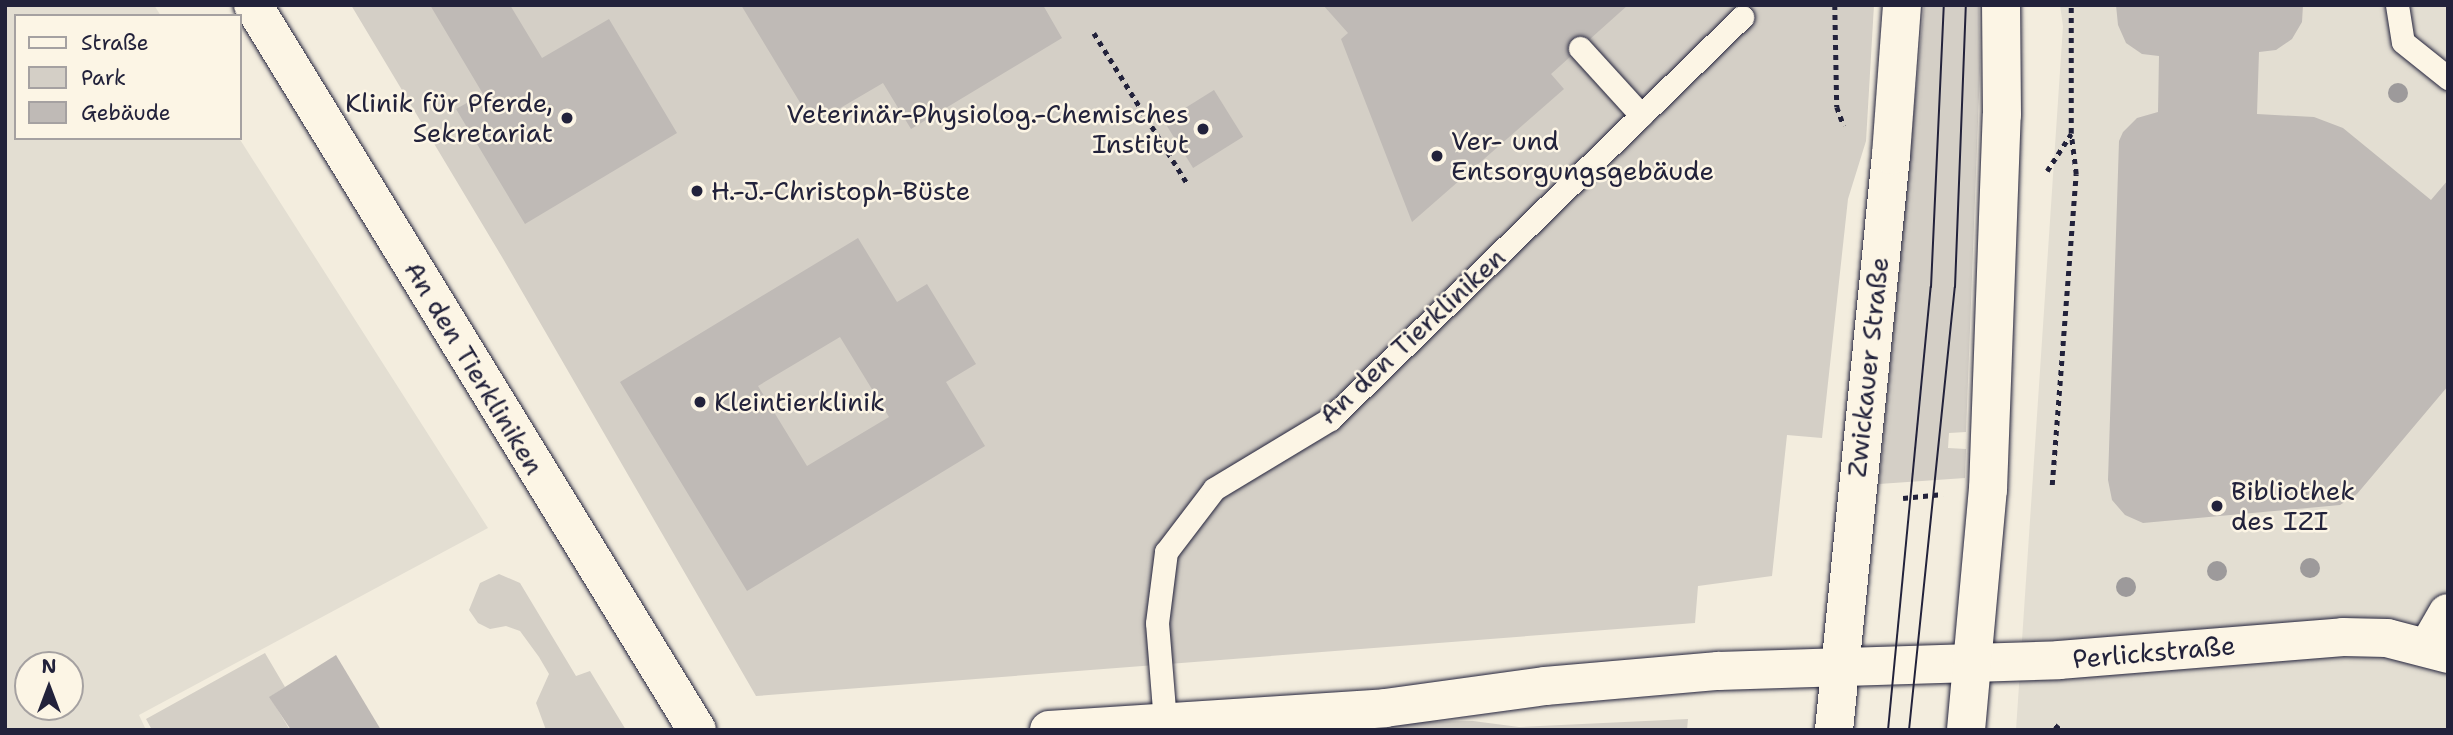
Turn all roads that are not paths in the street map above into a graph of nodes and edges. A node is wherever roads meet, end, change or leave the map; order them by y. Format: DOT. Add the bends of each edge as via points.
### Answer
graph roads {
  1 [pos="253,5"];
  2 [pos="1902,5"];
  3 [pos="2001,5"];
  4 [pos="2397,5"];
  5 [pos="1742,17"];
  6 [pos="1580,48"];
  7 [pos="2448,78"];
  8 [pos="1641,115"];
  9 [pos="2448,613"];
  10 [pos="2438,651"];
  11 [pos="1972,664"];
  12 [pos="1840,666"];
  13 [pos="1165,722"];
  14 [pos="1210,725"];
  15 [pos="697,730"];
  16 [pos="1049,730"];
  17 [pos="1834,730"];
  18 [pos="1966,730"];
  1 -- 15 [label="street, An den Tierkliniken"];
  2 -- 12 [label="street, Zwickauer Straße"];
  3 -- 11 [label="street" via="2002,115 1988,490"];
  4 -- 7 [label="lane" via="2403,42"];
  5 -- 8 [label="lane, An den Tierkliniken"];
  6 -- 8 [label="lane"];
  8 -- 13 [label="lane, An den Tierkliniken" via="1330,419 1214,489 1166,552 1157,623"];
  9 -- 10 [label="street, Perlickstraße"];
  10 -- 11 [label="street, Perlickstraße" via="2387,638 2343,636"];
  11 -- 12 [label="street, Perlickstraße"];
  11 -- 18 [label="street"];
  12 -- 14 [label="street" via="1545,686"];
  12 -- 17 [label="street, Zwickauer Straße"];
  13 -- 14 [label="street"];
  13 -- 16 [label="street"];
}
